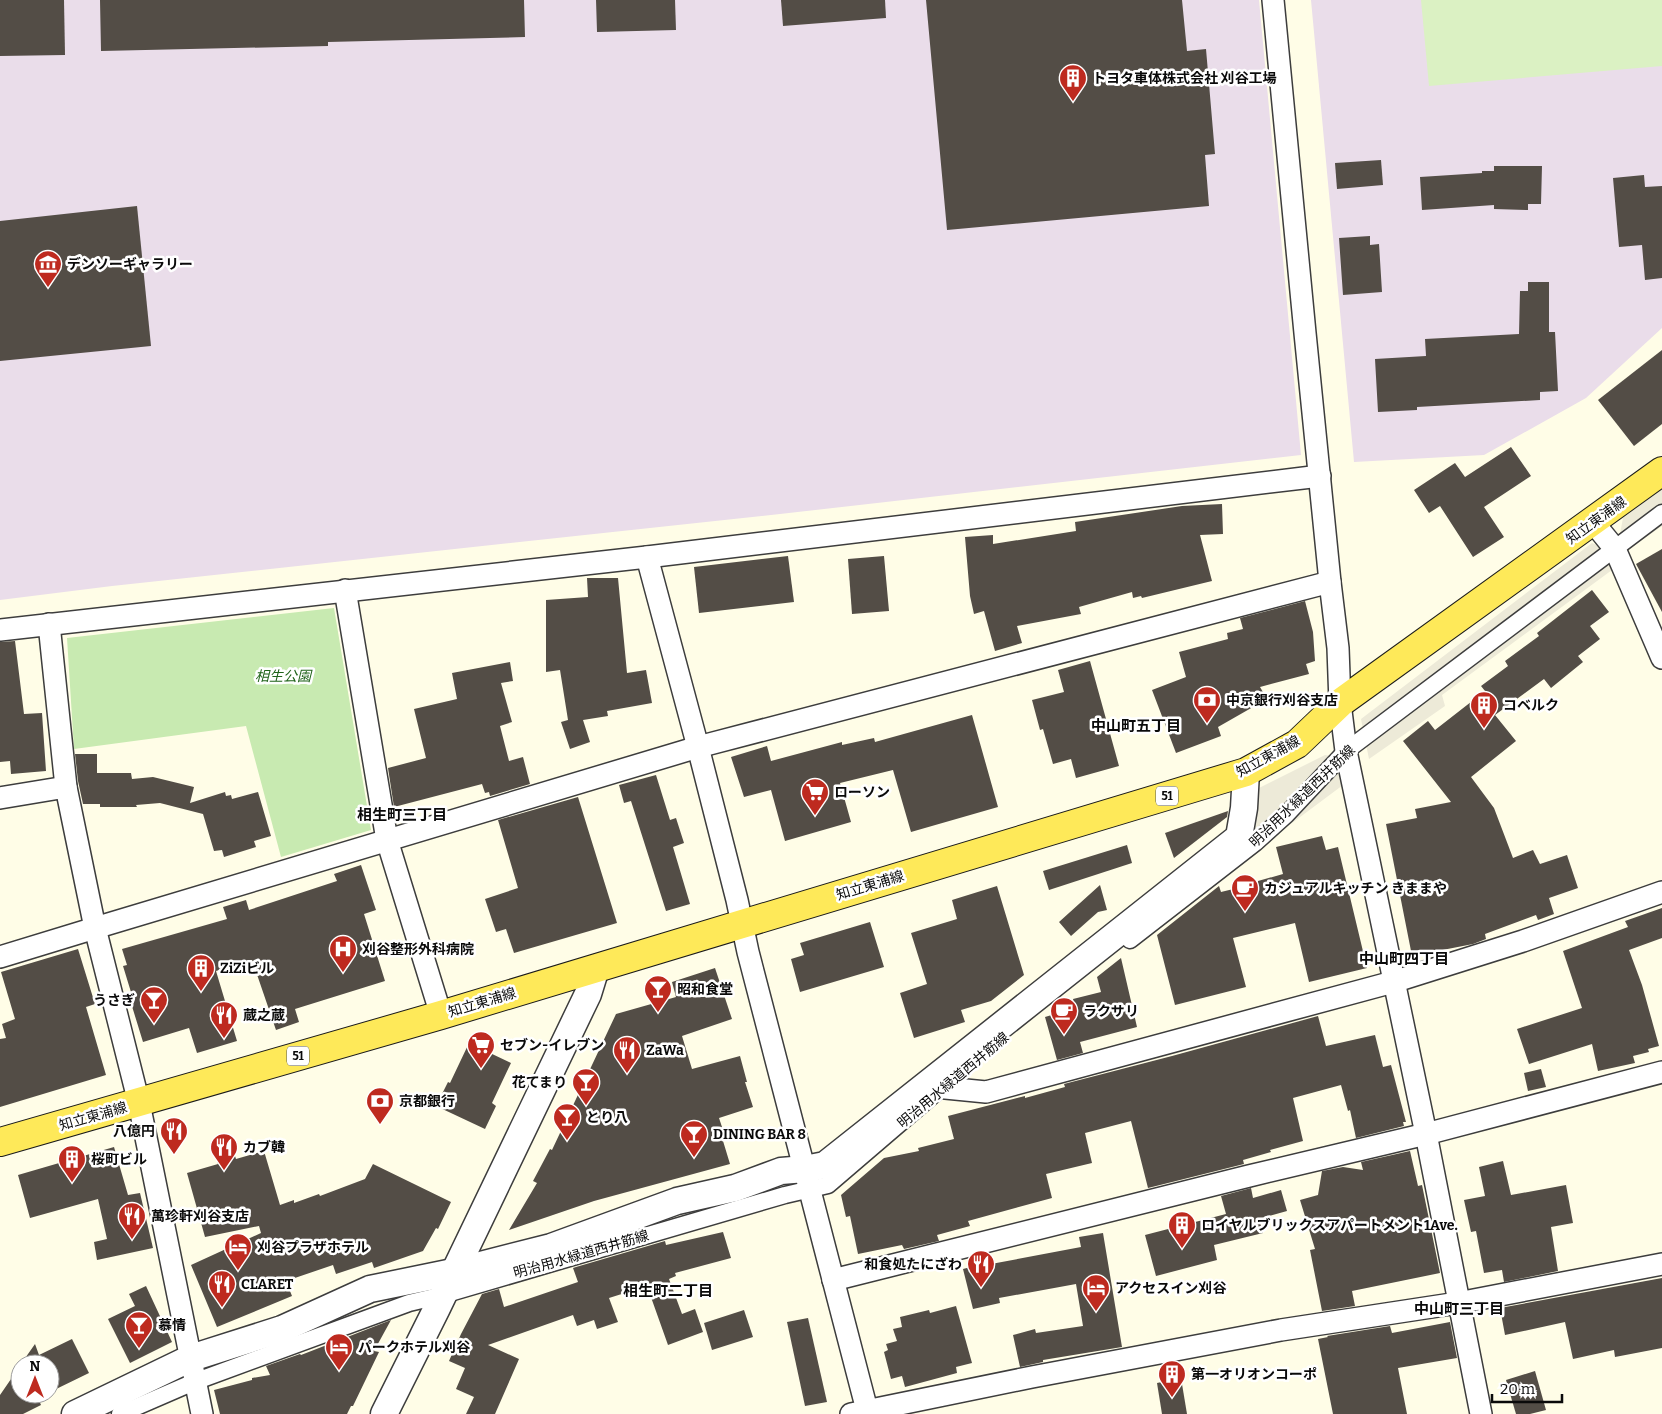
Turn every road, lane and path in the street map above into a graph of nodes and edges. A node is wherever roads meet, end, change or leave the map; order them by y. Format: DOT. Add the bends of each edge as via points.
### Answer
graph roads {
  1 [pos="1274,0"];
  2 [pos="1662,471"];
  3 [pos="1320,476"];
  4 [pos="1662,513"];
  5 [pos="1593,522"];
  6 [pos="1615,549"];
  7 [pos="647,557"];
  8 [pos="1330,582"];
  9 [pos="345,590"];
  10 [pos="49,624"];
  11 [pos="0,630"];
  12 [pos="1660,649"];
  13 [pos="1340,703"];
  14 [pos="698,747"];
  15 [pos="1346,751"];
  16 [pos="1246,772"];
  17 [pos="66,787"];
  18 [pos="0,798"];
  19 [pos="387,840"];
  20 [pos="1662,892"];
  21 [pos="743,923"];
  22 [pos="95,928"];
  23 [pos="0,957"];
  24 [pos="596,968"];
  25 [pos="1393,982"];
  26 [pos="441,1015"];
  27 [pos="1662,1072"];
  28 [pos="933,1087"];
  29 [pos="139,1102"];
  30 [pos="1426,1134"];
  31 [pos="0,1142"];
  32 [pos="808,1179"];
  33 [pos="1662,1264"];
  34 [pos="833,1280"];
  35 [pos="448,1284"];
  36 [pos="1458,1303"];
  37 [pos="193,1370"];
  38 [pos="862,1413"];
  39 [pos="75,1414"];
  40 [pos="120,1414"];
  41 [pos="202,1414"];
  42 [pos="384,1414"];
  43 [pos="1481,1414"];
  1 -- 3 [label="street"];
  2 -- 5 [label="main road, 知立東浦線 / 51"];
  3 -- 7 [label="street"];
  3 -- 8 [label="street"];
  4 -- 6 [label="street, 明治用水緑道西井筋線"];
  5 -- 6 [label="street"];
  5 -- 13 [label="main road, 知立東浦線 / 51"];
  6 -- 12 [label="street"];
  6 -- 15 [label="street, 明治用水緑道西井筋線"];
  7 -- 9 [label="street"];
  7 -- 14 [label="street"];
  8 -- 13 [label="street" via="1338,648"];
  8 -- 14 [label="street"];
  9 -- 10 [label="street"];
  9 -- 19 [label="street"];
  10 -- 11 [label="street"];
  10 -- 17 [label="street"];
  13 -- 15 [label="street"];
  13 -- 16 [label="main road, 知立東浦線 / 51" via="1297,744"];
  14 -- 19 [label="street"];
  14 -- 21 [label="street"];
  15 -- 25 [label="street"];
  15 -- 28 [label="street, 明治用水緑道西井筋線" via="1256,842 970,1064"];
  16 -- 21 [label="main road, 知立東浦線 / 51"];
  16 -- 28 [label="street" via="1239,838"];
  17 -- 18 [label="street"];
  17 -- 22 [label="street"];
  19 -- 22 [label="street"];
  19 -- 26 [label="street"];
  20 -- 25 [label="street"];
  21 -- 24 [label="main road, 知立東浦線 / 51"];
  21 -- 32 [label="street"];
  22 -- 23 [label="street"];
  22 -- 29 [label="street"];
  24 -- 26 [label="main road, 知立東浦線 / 51"];
  24 -- 35 [label="street" via="588,994"];
  25 -- 28 [label="street" via="986,1092"];
  25 -- 30 [label="street"];
  26 -- 29 [label="main road, 知立東浦線 / 51"];
  27 -- 30 [label="street"];
  28 -- 32 [label="street"];
  29 -- 31 [label="main road, 知立東浦線 / 51"];
  29 -- 37 [label="street"];
  30 -- 34 [label="street"];
  30 -- 36 [label="street"];
  32 -- 34 [label="street"];
  32 -- 35 [label="street" via="781,1171 735,1188 677,1201"];
  33 -- 36 [label="street"];
  34 -- 38 [label="street"];
  35 -- 37 [label="street" via="370,1289"];
  35 -- 42 [label="street"];
  36 -- 38 [label="street" via="1272,1332"];
  36 -- 43 [label="street"];
  37 -- 39 [label="street"];
  37 -- 40 [label="street"];
  37 -- 41 [label="street"];
}
